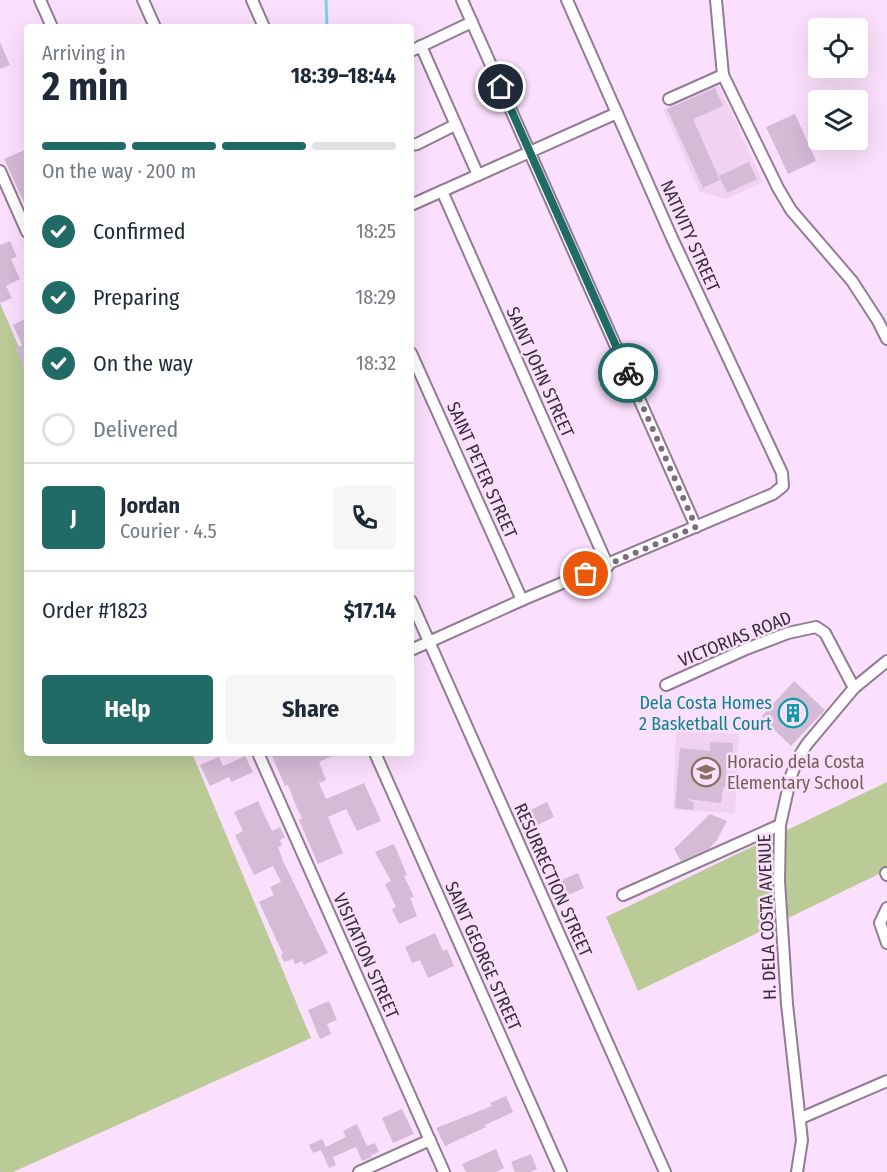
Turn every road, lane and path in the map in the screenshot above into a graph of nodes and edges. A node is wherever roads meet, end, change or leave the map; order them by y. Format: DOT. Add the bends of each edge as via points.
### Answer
graph roads {
  1 [pos="40,0"];
  2 [pos="143,0"];
  3 [pos="252,0"];
  4 [pos="462,0"];
  5 [pos="567,0"];
  6 [pos="716,0"];
  7 [pos="472,22"];
  8 [pos="51,24"];
  9 [pos="154,24"];
  10 [pos="263,24"];
  11 [pos="416,48"];
  12 [pos="723,75"];
  13 [pos="669,99"];
  14 [pos="617,113"];
  15 [pos="455,125"];
  16 [pos="414,144"];
  17 [pos="531,152"];
  18 [pos="0,171"];
  19 [pos="478,175"];
  20 [pos="442,191"];
  21 [pos="414,204"];
  22 [pos="24,225"];
  23 [pos="887,339"];
  24 [pos="414,360"];
  25 [pos="696,527"];
  26 [pos="608,566"];
  27 [pos="522,600"];
  28 [pos="414,608"];
  29 [pos="429,642"];
  30 [pos="414,649"];
  31 [pos="887,661"];
  32 [pos="666,686"];
  33 [pos="854,688"];
  34 [pos="259,756"];
  35 [pos="376,756"];
  36 [pos="780,825"];
  37 [pos="623,895"];
  38 [pos="887,908"];
  39 [pos="887,943"];
  40 [pos="887,1081"];
  41 [pos="801,1118"];
  42 [pos="430,1140"];
  43 [pos="359,1172"];
  44 [pos="444,1172"];
  45 [pos="561,1172"];
  46 [pos="665,1172"];
  47 [pos="797,1172"];
  1 -- 8 [label="street"];
  2 -- 9 [label="street"];
  3 -- 10 [label="street"];
  4 -- 7 [label="street"];
  5 -- 14 [label="street, NATIVITY STREET"];
  6 -- 12 [label="street"];
  7 -- 11 [label="street"];
  7 -- 17 [label="street"];
  11 -- 15 [label="street"];
  12 -- 13 [label="street"];
  12 -- 23 [label="street" via="784,200 852,281"];
  14 -- 17 [label="street"];
  14 -- 25 [label="street, NATIVITY STREET" via="782,473 783,486 773,494"];
  15 -- 16 [label="street"];
  15 -- 19 [label="street"];
  17 -- 19 [label="street"];
  17 -- 25 [label="street"];
  18 -- 22 [label="street"];
  19 -- 20 [label="street"];
  20 -- 21 [label="street"];
  20 -- 26 [label="street, SAINT JOHN STREET"];
  24 -- 27 [label="street, SAINT PETER STREET"];
  25 -- 26 [label="street"];
  26 -- 27 [label="street"];
  27 -- 29 [label="street"];
  28 -- 29 [label="street, RESURRECTION STREET"];
  29 -- 30 [label="street"];
  29 -- 46 [label="street, RESURRECTION STREET"];
  31 -- 33 [label="street, H. DELA COSTA AVENUE"];
  32 -- 33 [label="street, VICTORIAS ROAD" via="757,645 816,627 825,633"];
  33 -- 36 [label="street, H. DELA COSTA AVENUE" via="798,758"];
  34 -- 42 [label="street, VISITATION STREET"];
  35 -- 45 [label="street, SAINT GEORGE STREET"];
  36 -- 37 [label="street"];
  36 -- 41 [label="street, H. DELA COSTA AVENUE" via="786,994"];
  38 -- 39 [label="street" via="880,923"];
  40 -- 41 [label="street"];
  41 -- 47 [label="street, H. DELA COSTA AVENUE"];
  42 -- 43 [label="street"];
  42 -- 44 [label="street, VISITATION STREET"];
}
